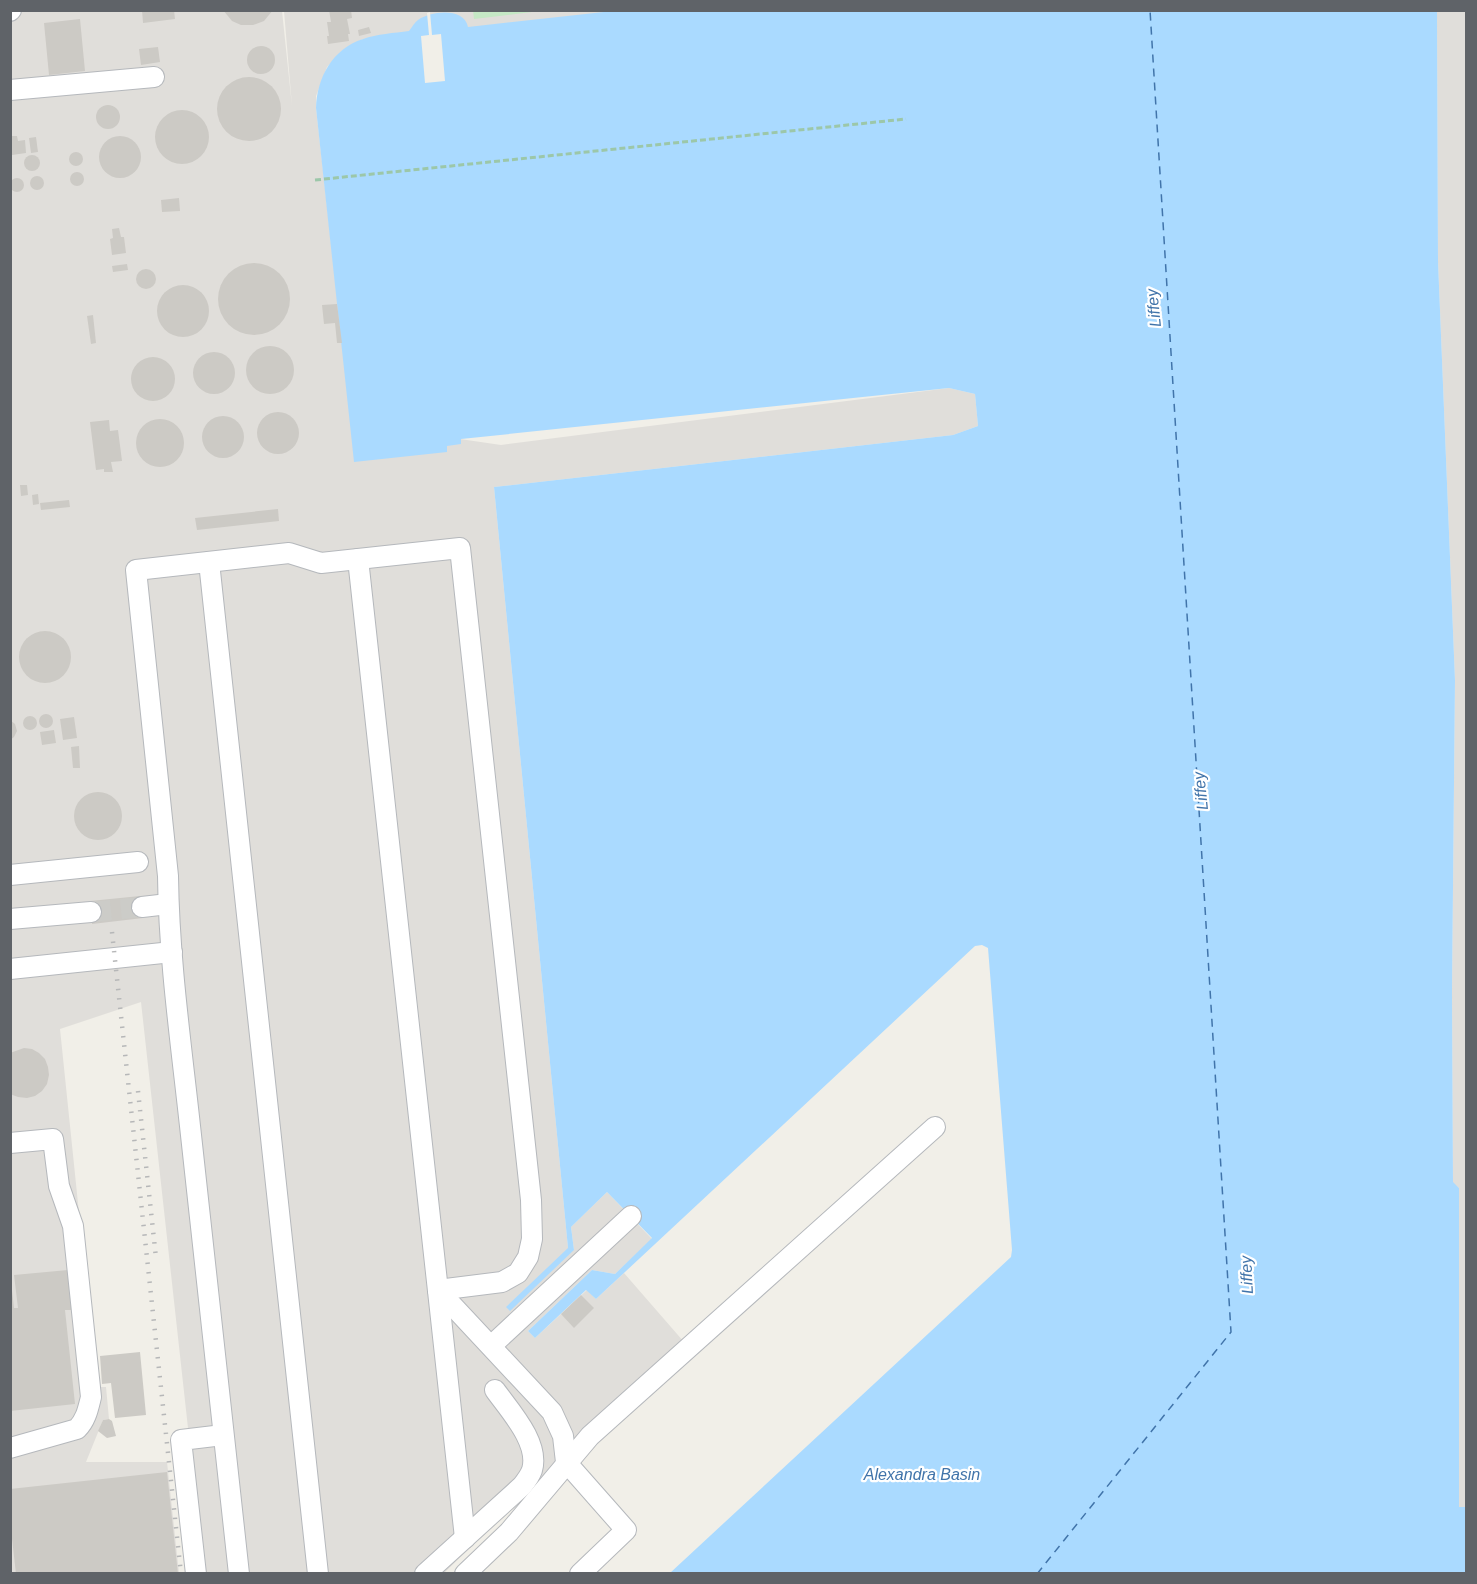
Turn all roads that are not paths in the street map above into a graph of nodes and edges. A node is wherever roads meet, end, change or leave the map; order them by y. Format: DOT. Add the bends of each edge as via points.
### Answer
graph roads {
  1 [pos="154,77"];
  2 [pos="10,90"];
  3 [pos="358,559"];
  4 [pos="208,562"];
  5 [pos="138,862"];
  6 [pos="10,875"];
  7 [pos="168,904"];
  8 [pos="142,907"];
  9 [pos="91,912"];
  10 [pos="10,919"];
  11 [pos="172,952"];
  12 [pos="10,969"];
  13 [pos="935,1127"];
  14 [pos="10,1143"];
  15 [pos="631,1216"];
  16 [pos="438,1290"];
  17 [pos="491,1346"];
  18 [pos="495,1390"];
  19 [pos="223,1435"];
  20 [pos="10,1448"];
  21 [pos="566,1462"];
  22 [pos="465,1538"];
  23 [pos="196,1574"];
  24 [pos="239,1574"];
  25 [pos="318,1574"];
  26 [pos="425,1574"];
  27 [pos="465,1574"];
  28 [pos="580,1574"];
  1 -- 2 [label="street"];
  3 -- 4 [label="street" via="321,563 289,554"];
  3 -- 16 [label="street"];
  3 -- 16 [label="street" via="460,548 462,560 531,1200 532,1239 518,1274 502,1282"];
  4 -- 7 [label="street" via="136,570"];
  4 -- 25 [label="street"];
  5 -- 6 [label="street"];
  7 -- 8 [label="street"];
  7 -- 11 [label="street"];
  9 -- 10 [label="street"];
  11 -- 12 [label="street"];
  11 -- 19 [label="street"];
  13 -- 21 [label="street" via="590,1436"];
  14 -- 20 [label="street" via="53,1139 59,1186 73,1226 91,1397 83,1423 77,1429"];
  15 -- 17 [label="street"];
  16 -- 17 [label="street"];
  16 -- 22 [label="street"];
  17 -- 21 [label="street" via="552,1412 563,1436"];
  18 -- 22 [label="street" via="530,1442 532,1468 522,1486"];
  19 -- 23 [label="street" via="181,1440"];
  19 -- 24 [label="street"];
  21 -- 27 [label="street" via="509,1532"];
  21 -- 28 [label="street" via="626,1530"];
  22 -- 26 [label="street"];
}
